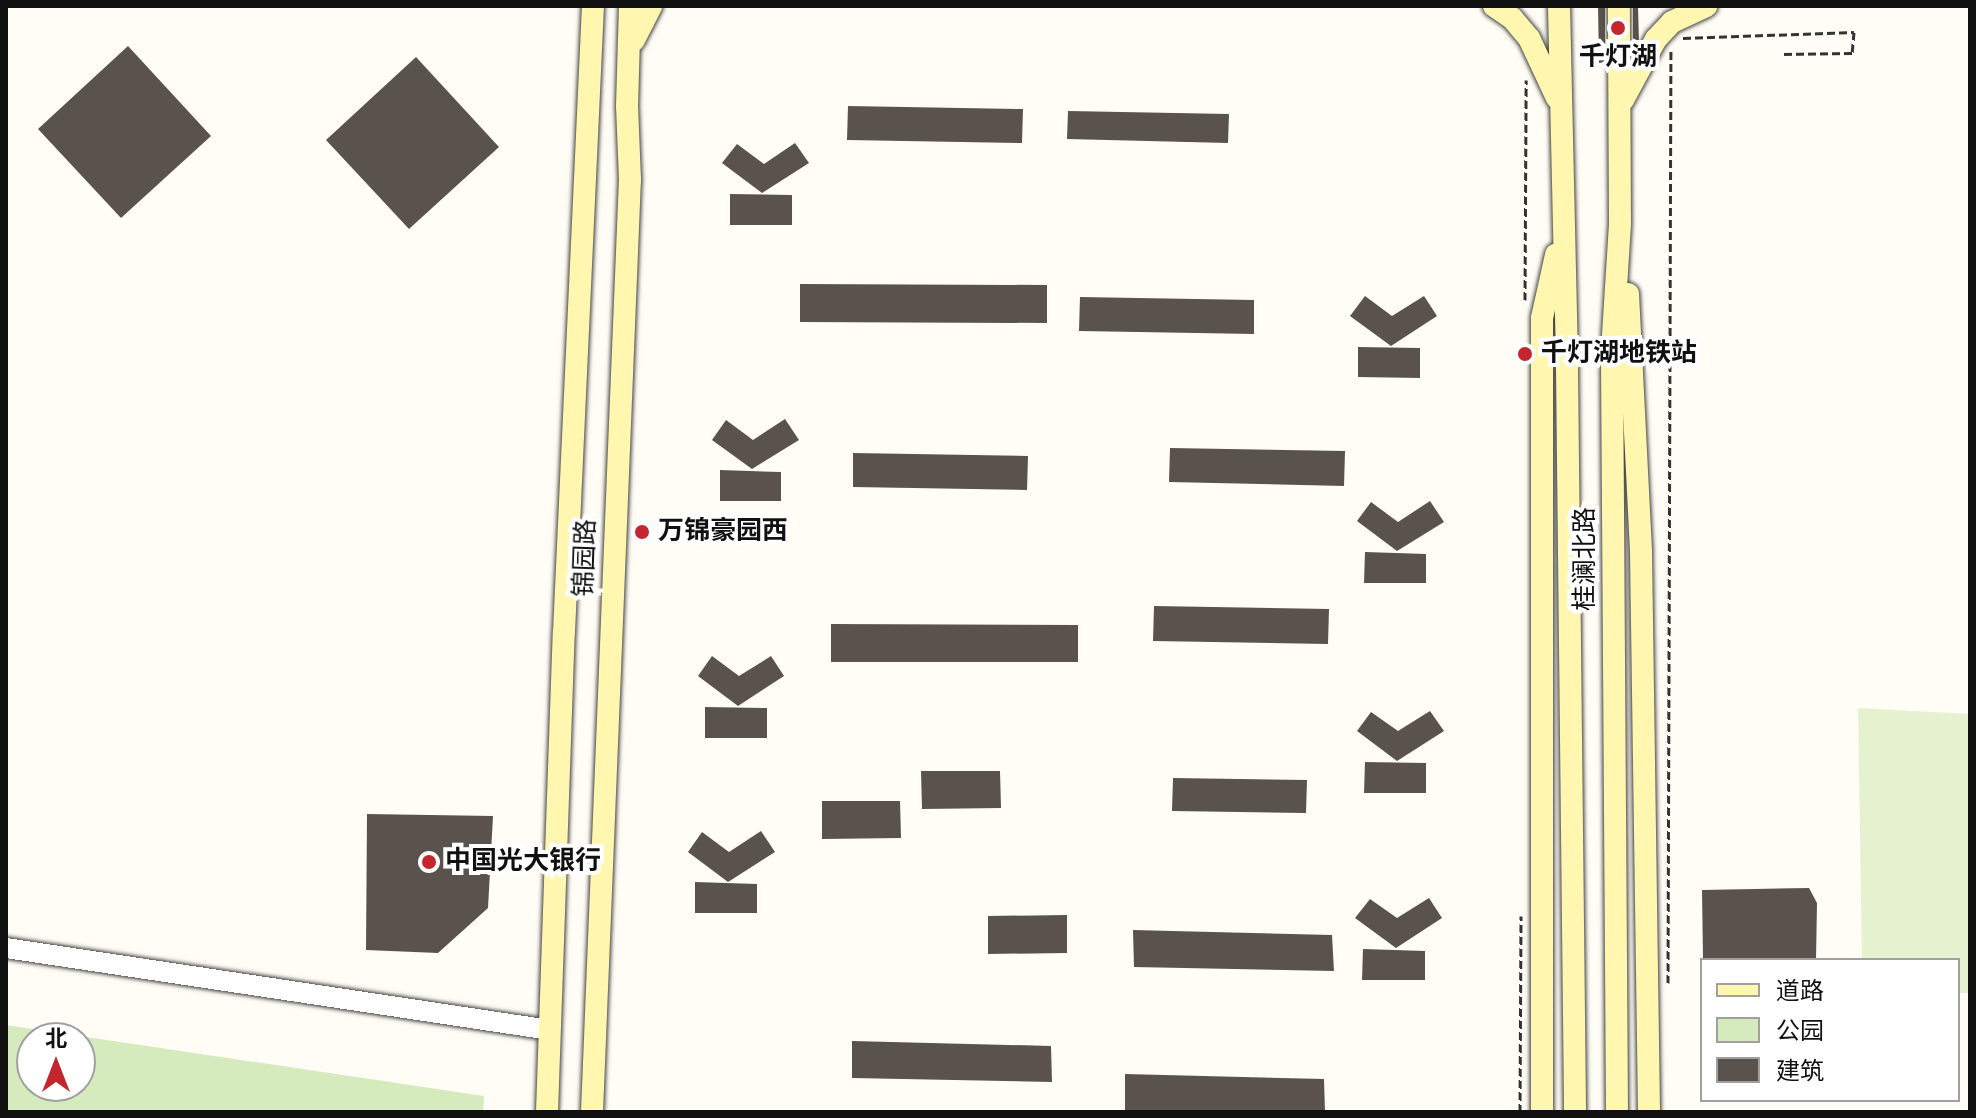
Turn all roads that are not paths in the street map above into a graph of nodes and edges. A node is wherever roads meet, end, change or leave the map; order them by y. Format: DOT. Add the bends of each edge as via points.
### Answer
graph roads {
  1 [pos="579,6"];
  2 [pos="593,6"];
  3 [pos="630,6"];
  4 [pos="651,6"];
  5 [pos="1494,6"];
  6 [pos="1559,6"];
  7 [pos="1619,6"];
  8 [pos="1706,6"];
  9 [pos="589,50"];
  10 [pos="628,52"];
  11 [pos="1561,106"];
  12 [pos="1619,109"];
  13 [pos="1564,218"];
  14 [pos="1620,223"];
  15 [pos="6,948"];
  16 [pos="550,1030"];
  17 [pos="547,1112"];
  18 [pos="592,1112"];
  19 [pos="1542,1112"];
  20 [pos="1575,1112"];
  21 [pos="1617,1112"];
  22 [pos="1649,1112"];
  1 -- 9 [label="main road"];
  2 -- 9 [label="main road"];
  3 -- 10 [label="main road, 锦园路"];
  4 -- 10 [label="main road"];
  5 -- 11 [label="main road" via="1529,38"];
  6 -- 11 [label="main road, 桂澜北路"];
  7 -- 12 [label="main road, 桂澜北路"];
  8 -- 12 [label="main road" via="1672,22 1656,39"];
  9 -- 16 [label="main road"];
  10 -- 18 [label="main road, 锦园路" via="630,180"];
  11 -- 13 [label="main road, 桂澜北路"];
  12 -- 14 [label="main road, 桂澜北路"];
  13 -- 19 [label="main road" via="1542,318"];
  13 -- 20 [label="main road, 桂澜北路"];
  14 -- 21 [label="main road, 桂澜北路" via="1612,351"];
  14 -- 22 [label="main road" via="1641,552"];
  15 -- 16 [label="street"];
  16 -- 17 [label="main road"];
}
